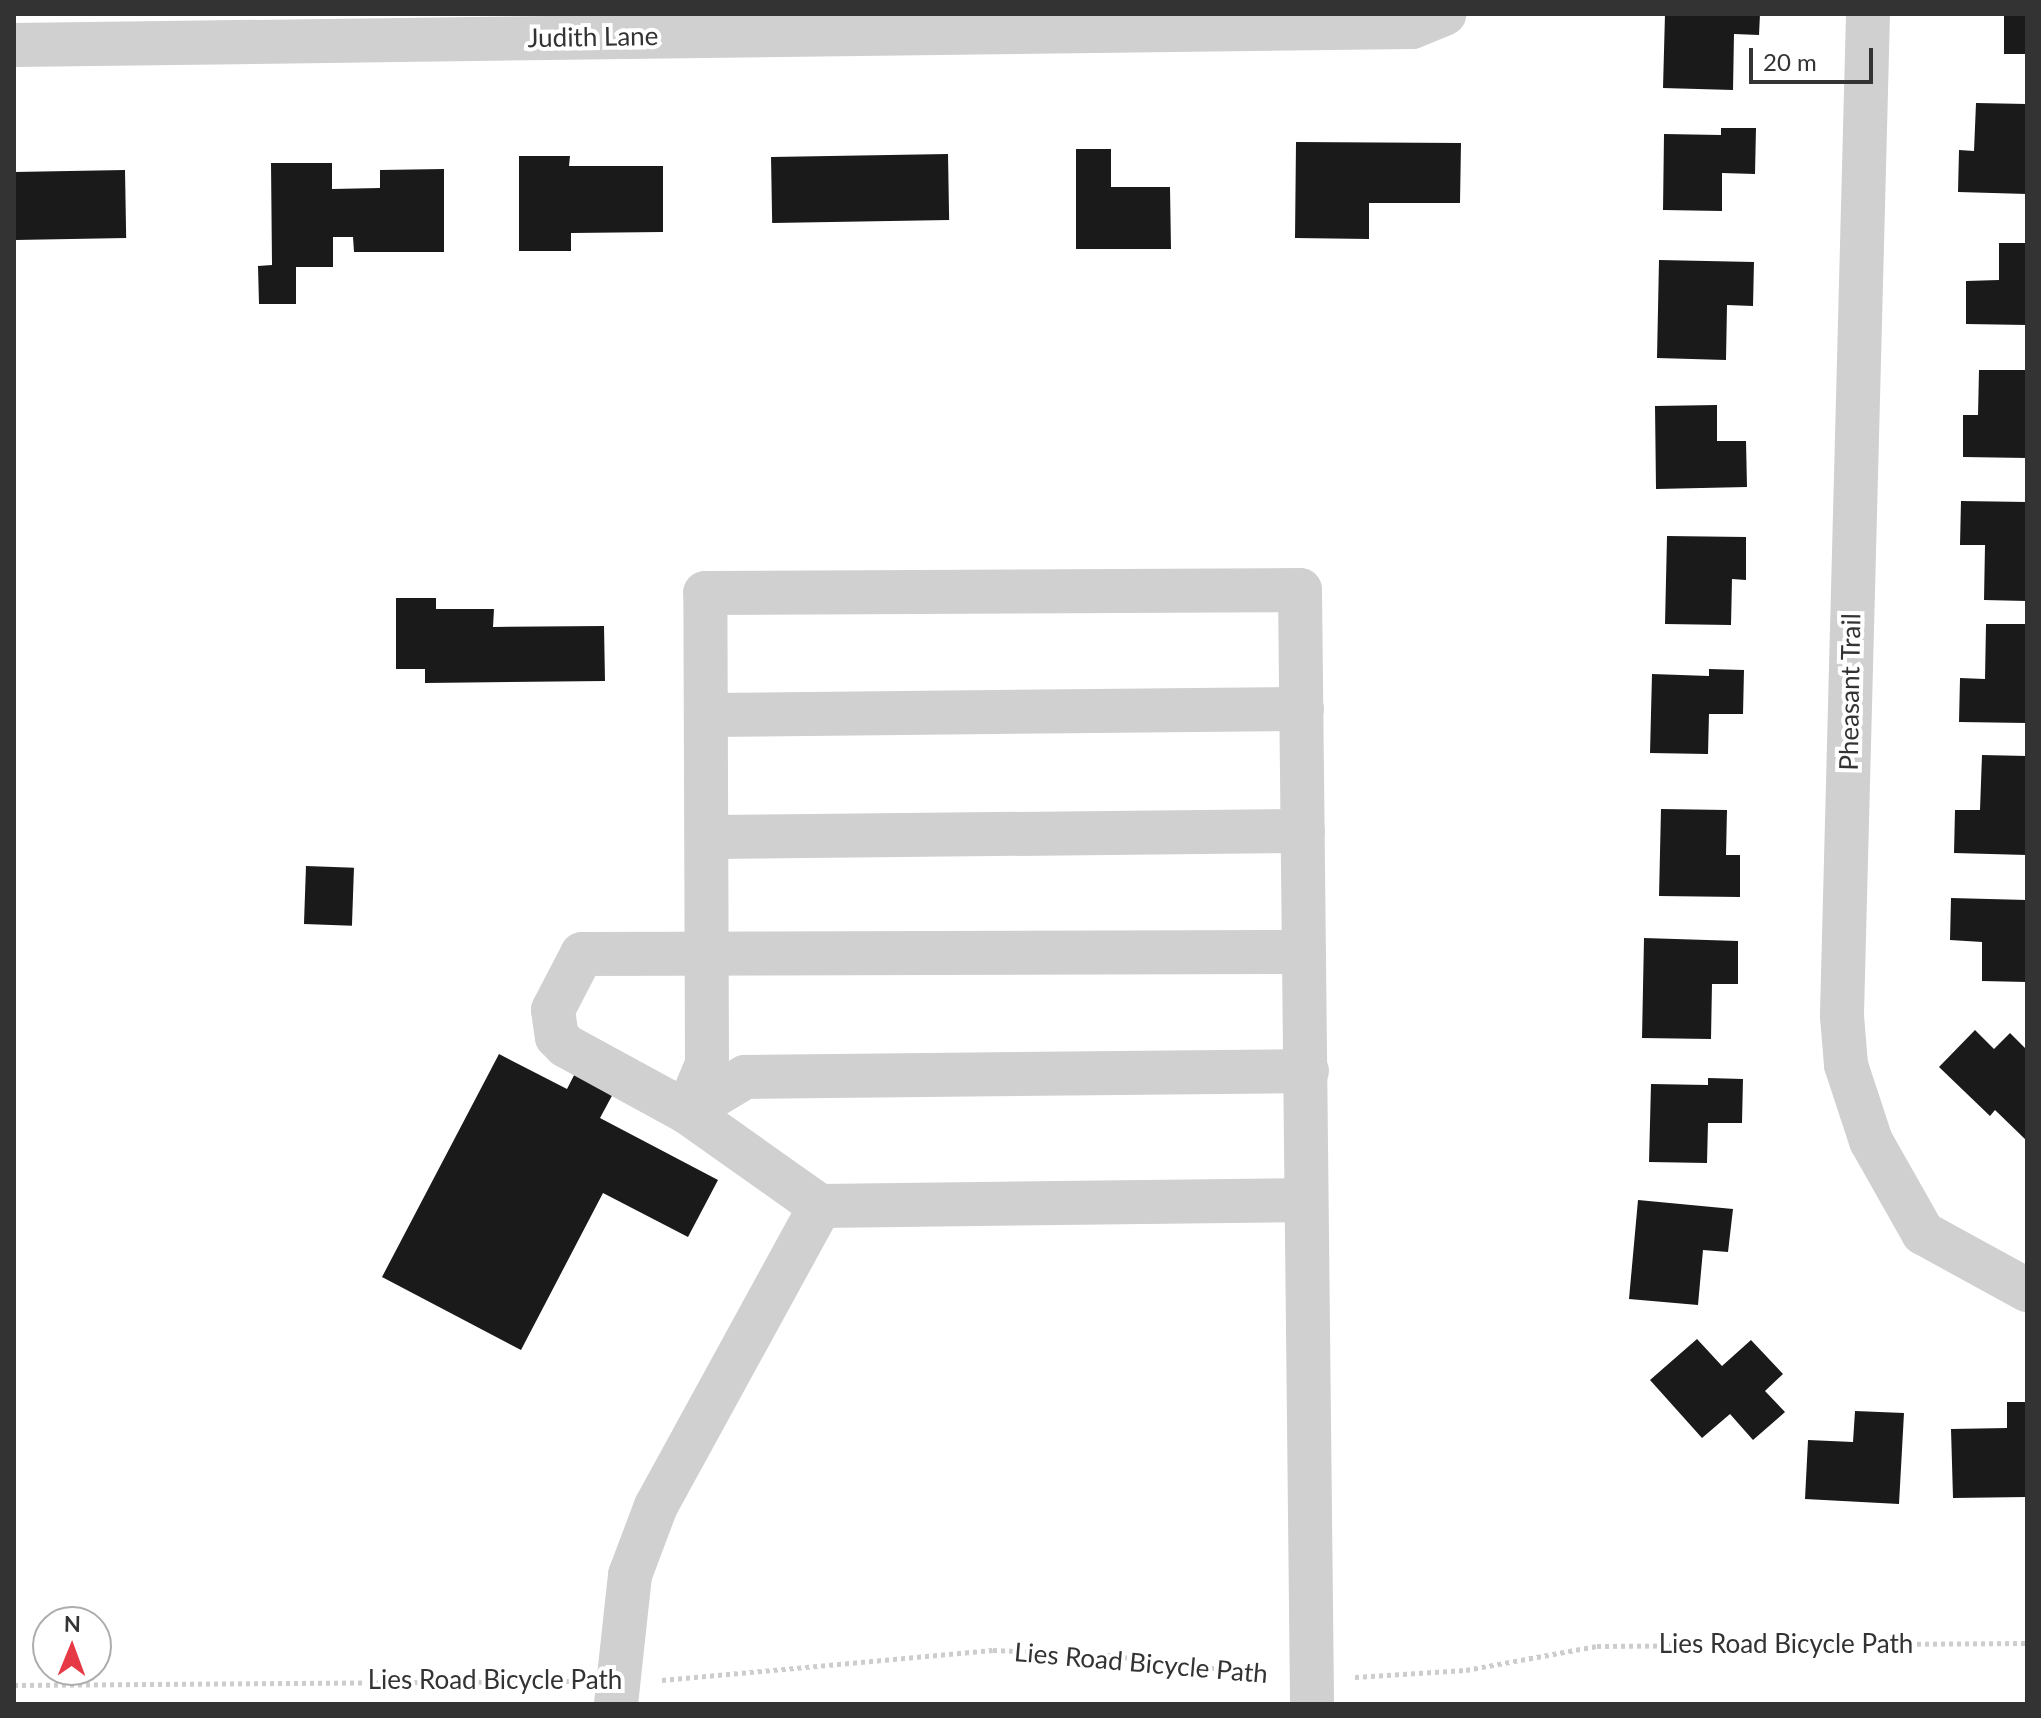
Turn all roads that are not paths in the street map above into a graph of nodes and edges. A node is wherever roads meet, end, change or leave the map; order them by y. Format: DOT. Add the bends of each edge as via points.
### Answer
graph roads {
  1 [pos="1868,14"];
  2 [pos="1428,20"];
  3 [pos="14,45"];
  4 [pos="1302,709"];
  5 [pos="707,715"];
  6 [pos="1303,831"];
  7 [pos="709,837"];
  8 [pos="1304,952"];
  9 [pos="710,957"];
  10 [pos="1307,1071"];
  11 [pos="687,1112"];
  12 [pos="1305,1200"];
  13 [pos="820,1206"];
  14 [pos="2027,1290"];
  15 [pos="1312,1690"];
  16 [pos="616,1692"];
  1 -- 14 [label="street, Pheasant Trail" via="1842,1016 1846,1065 1871,1141 1923,1233"];
  2 -- 3 [label="street, Judith Lane"];
  4 -- 5 [label="street"];
  4 -- 5 [label="street" via="1300,590 705,593"];
  4 -- 6 [label="street"];
  5 -- 7 [label="street"];
  6 -- 7 [label="street"];
  6 -- 8 [label="street"];
  7 -- 9 [label="street"];
  8 -- 9 [label="street"];
  8 -- 10 [label="street"];
  9 -- 11 [label="street" via="707,1064"];
  9 -- 11 [label="street" via="582,954 553,1010 557,1037 566,1046"];
  10 -- 11 [label="street" via="745,1077"];
  10 -- 12 [label="street"];
  11 -- 13 [label="street"];
  12 -- 13 [label="street"];
  12 -- 15 [label="street"];
  13 -- 16 [label="street" via="656,1506 630,1575"];
}
